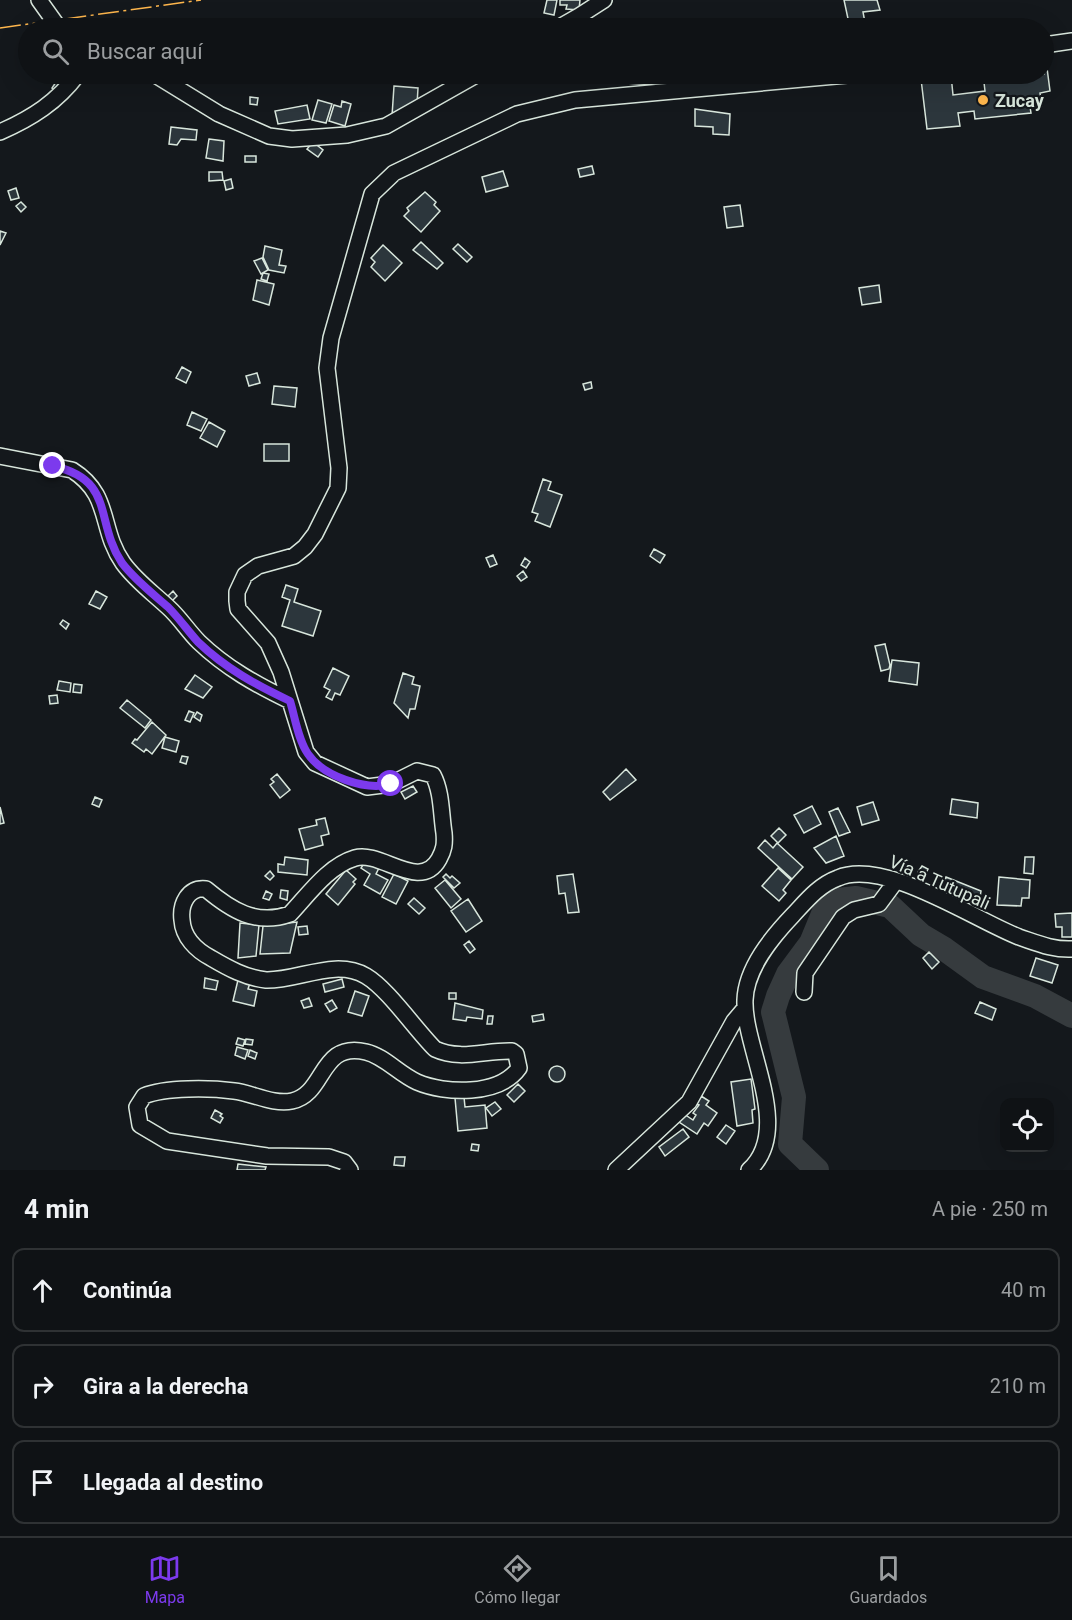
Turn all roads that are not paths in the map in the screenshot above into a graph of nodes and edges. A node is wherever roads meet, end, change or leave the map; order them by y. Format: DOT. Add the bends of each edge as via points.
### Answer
graph roads {
  1 [pos="39,0"];
  2 [pos="604,0"];
  3 [pos="52,18"];
  4 [pos="582,18"];
  5 [pos="1072,41"];
  6 [pos="1054,44"];
  7 [pos="70,84"];
  8 [pos="170,84"];
  9 [pos="460,84"];
  10 [pos="747,84"];
  11 [pos="0,132"];
  12 [pos="0,456"];
  13 [pos="290,701"];
  14 [pos="895,884"];
  15 [pos="1072,949"];
  16 [pos="804,992"];
  17 [pos="745,1008"];
  18 [pos="350,1170"];
  19 [pos="616,1170"];
  20 [pos="749,1170"];
  1 -- 3 [label="street"];
  2 -- 4 [label="street"];
  5 -- 6 [label="street"];
  7 -- 11 [label="street" via="33,117"];
  8 -- 9 [label="street" via="219,114 269,136 292,138 347,135 386,126"];
  10 -- 13 [label="street" via="575,100 517,114 394,173 372,194 331,338 327,368 338,488 305,547 294,556 254,569 245,575 237,592 238,609 267,643"];
  12 -- 13 [label="street" via="80,474 98,494 122,562 142,585 236,674"];
  13 -- 18 [label="street" via="306,752 315,763 330,771 367,787 391,784 417,771 433,775 438,784 445,846 437,862 422,872 407,871 370,857 351,859 333,870 290,914 281,917 239,913 200,888 183,902 181,918 190,942 209,957 256,979 346,969 365,975 435,1049 460,1056 512,1051 519,1068 500,1084 462,1090 418,1082 367,1052 354,1051 328,1061 308,1093 290,1102 234,1091 164,1090 144,1096 137,1114 140,1125 166,1141 267,1156 329,1157 344,1162"];
  14 -- 15 [label="street, Vía a Tutupali" via="1044,946"];
  14 -- 16 [label="street" via="879,904 843,917 805,973"];
  14 -- 17 [label="street, Vía a Tutupali" via="864,872 840,876 814,893 776,934 755,966"];
  17 -- 19 [label="street" via="689,1102"];
  17 -- 20 [label="street, Vía a Tutupali" via="768,1125 765,1147"];
}
